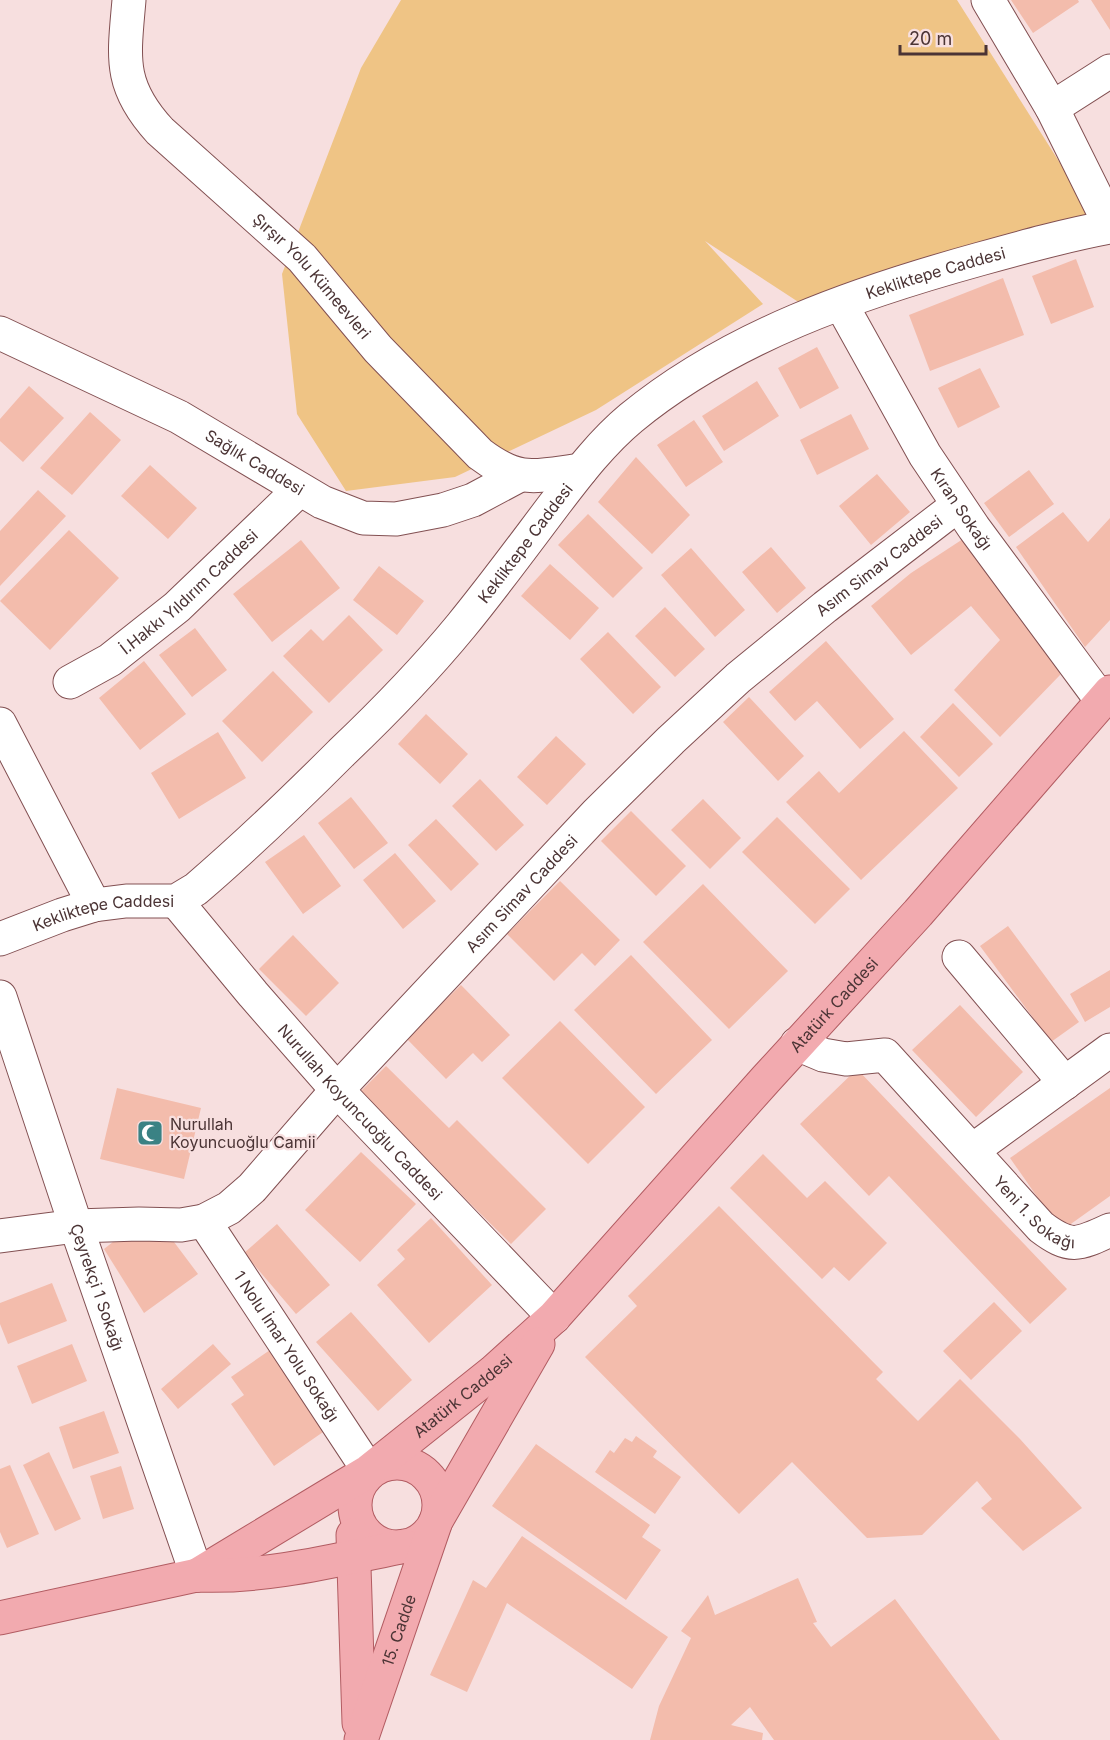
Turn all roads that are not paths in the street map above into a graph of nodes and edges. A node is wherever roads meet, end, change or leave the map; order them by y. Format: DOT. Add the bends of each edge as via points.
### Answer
graph roads {
  1 [pos="129,0"];
  2 [pos="988,0"];
  3 [pos="1110,71"];
  4 [pos="1052,108"];
  5 [pos="1110,226"];
  6 [pos="841,304"];
  7 [pos="0,333"];
  8 [pos="581,470"];
  9 [pos="518,476"];
  10 [pos="299,490"];
  11 [pos="958,505"];
  12 [pos="70,682"];
  13 [pos="1106,697"];
  14 [pos="0,724"];
  15 [pos="176,901"];
  16 [pos="94,905"];
  17 [pos="0,939"];
  18 [pos="959,957"];
  19 [pos="0,997"];
  20 [pos="797,1044"];
  21 [pos="1110,1050"];
  22 [pos="1065,1083"];
  23 [pos="337,1090"];
  24 [pos="973,1150"];
  25 [pos="204,1221"];
  26 [pos="76,1226"];
  27 [pos="1110,1230"];
  28 [pos="0,1236"];
  29 [pos="554,1317"];
  30 [pos="369,1472"];
  31 [pos="354,1509"];
  32 [pos="436,1521"];
  33 [pos="405,1546"];
  34 [pos="352,1557"];
  35 [pos="196,1575"];
  36 [pos="0,1618"];
  37 [pos="361,1740"];
  1 -- 9 [label="street, Şırşır Yolu Kümeevleri" via="124,47 127,75 142,112 302,258 378,349 480,454 497,468"];
  2 -- 4 [label="street"];
  3 -- 4 [label="street"];
  4 -- 5 [label="street"];
  5 -- 6 [label="street, Kekliktepe Caddesi" via="938,271"];
  6 -- 8 [label="street, Kekliktepe Caddesi" via="750,342 706,367 631,419"];
  6 -- 11 [label="street, Kıran Sokağı" via="925,455"];
  7 -- 10 [label="street, Sağlık Caddesi" via="179,417"];
  8 -- 9 [label="street, Şırşır Yolu Kümeevleri"];
  8 -- 15 [label="street, Kekliktepe Caddesi" via="461,626 391,704 214,874"];
  9 -- 10 [label="street, Sağlık Caddesi" via="473,500 396,519 363,518"];
  10 -- 12 [label="street, İ.Hakkı Yıldırım Caddesi" via="177,607 110,660"];
  11 -- 13 [label="street, Kıran Sokağı"];
  11 -- 23 [label="street, Asım Simav Caddesi" via="738,678 671,740 596,814"];
  13 -- 20 [label="main road, Atatürk Caddesi" via="918,913"];
  14 -- 16 [label="street"];
  15 -- 16 [label="street, Kekliktepe Caddesi"];
  15 -- 23 [label="street, Nurullah Koyuncuoğlu Caddesi"];
  16 -- 17 [label="street, Kekliktepe Caddesi"];
  18 -- 22 [label="street"];
  19 -- 26 [label="street, Çeyrekçi 1 Sokağı"];
  20 -- 24 [label="street, Yeni 1. Sokağı" via="846,1059 885,1055"];
  20 -- 29 [label="main road, Atatürk Caddesi"];
  21 -- 22 [label="street"];
  22 -- 24 [label="street"];
  23 -- 25 [label="street, Asım Simav Caddesi" via="252,1188 229,1208"];
  23 -- 29 [label="street, Nurullah Koyuncuoğlu Caddesi"];
  24 -- 27 [label="street, Yeni 1. Sokağı" via="1041,1227 1058,1239 1086,1241"];
  25 -- 26 [label="street, Asım Simav Caddesi" via="181,1225"];
  25 -- 30 [label="street, 1 Nolu İmar Yolu Sokağı"];
  26 -- 28 [label="street, Asım Simav Caddesi"];
  26 -- 35 [label="street, Çeyrekçi 1 Sokağı"];
  29 -- 30 [label="main road, Atatürk Caddesi"];
  29 -- 32 [label="main road, Atatürk Caddesi"];
  30 -- 31 [label="main road, Atatürk Caddesi" via="360,1482"];
  30 -- 32 [label="main road, Atatürk Caddesi" via="396,1462 423,1471 438,1493"];
  30 -- 35 [label="main road, Atatürk Caddesi"];
  31 -- 33 [label="main road" via="366,1535 391,1547"];
  31 -- 34 [label="main road, 15. Cadde"];
  32 -- 33 [label="main road, Atatürk Caddesi" via="418,1542"];
  32 -- 37 [label="main road, 15. Cadde"];
  33 -- 34 [label="main road, Atatürk Caddesi"];
  34 -- 35 [label="main road, Atatürk Caddesi" via="256,1574"];
  34 -- 37 [label="main road, 15. Cadde"];
  35 -- 36 [label="main road, Atatürk Caddesi"];
}
